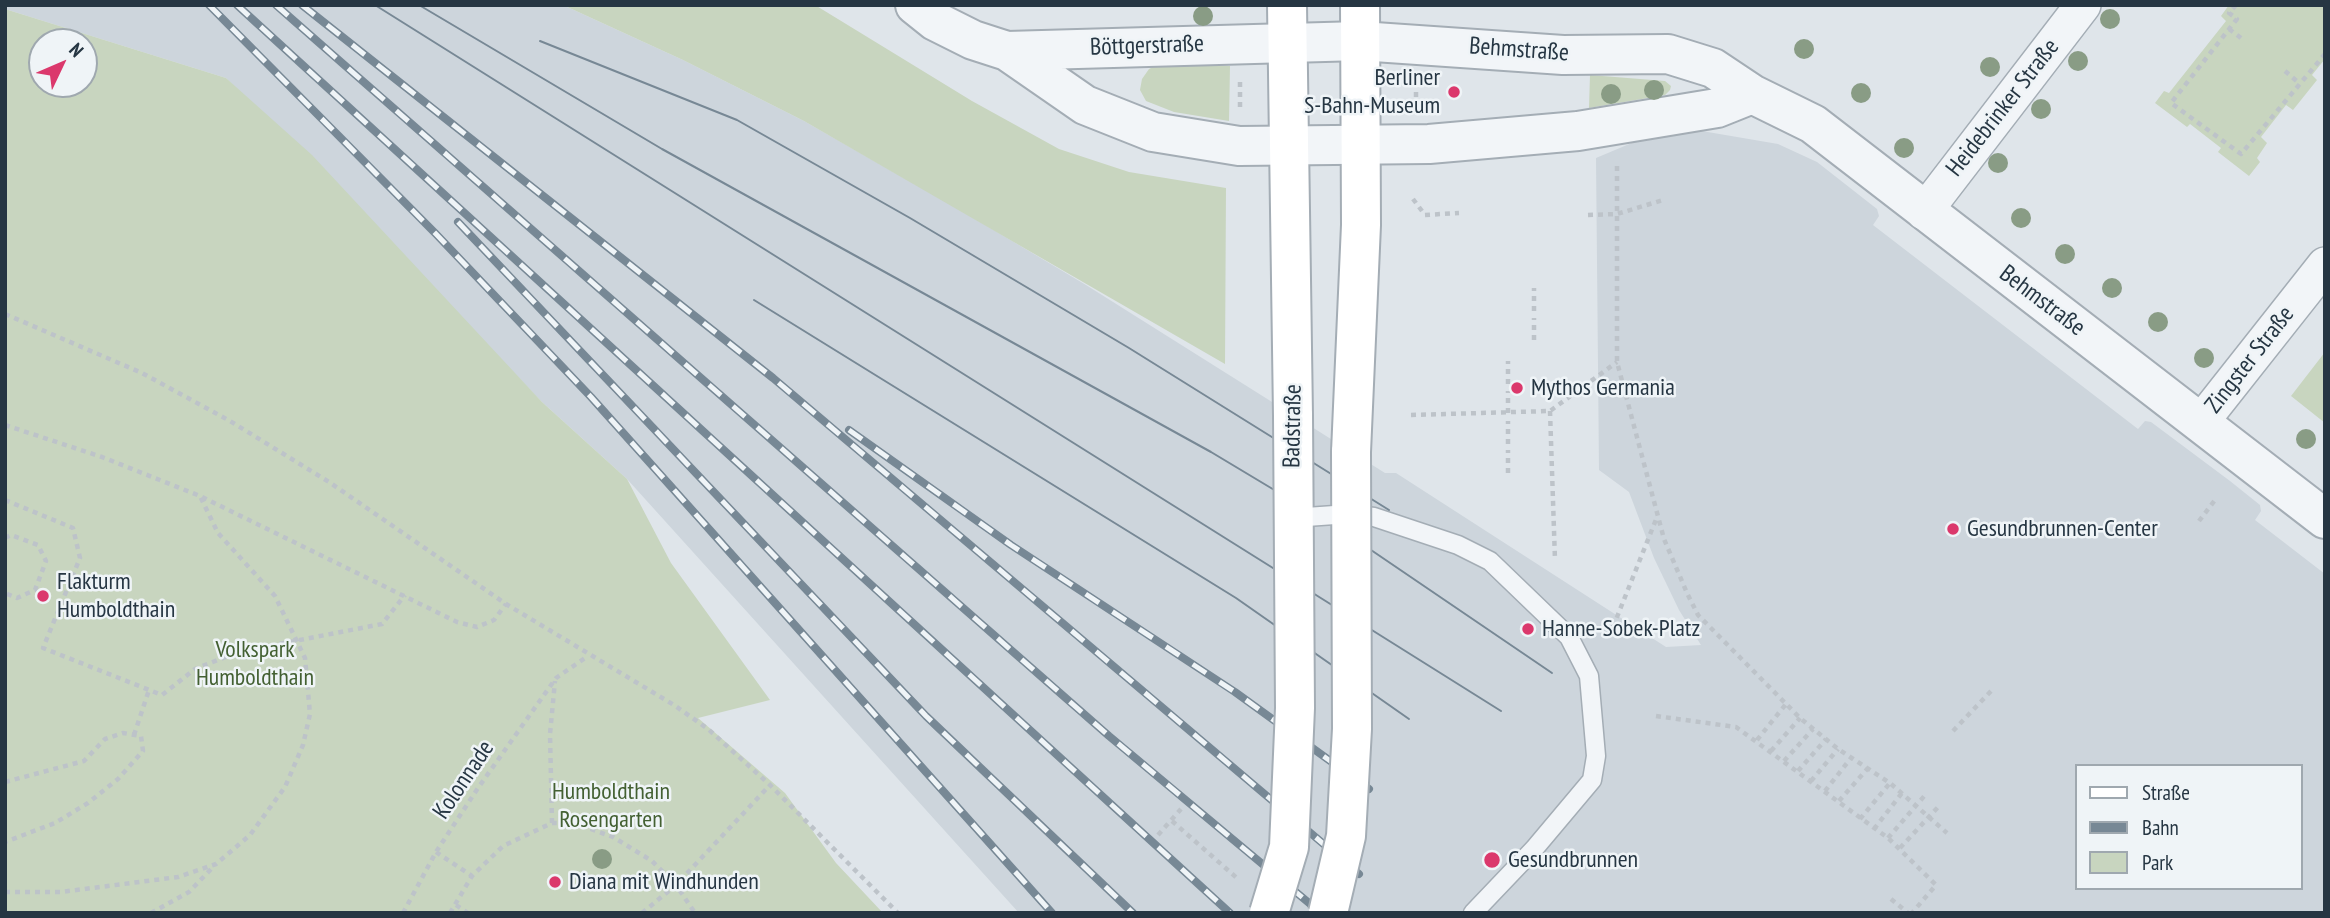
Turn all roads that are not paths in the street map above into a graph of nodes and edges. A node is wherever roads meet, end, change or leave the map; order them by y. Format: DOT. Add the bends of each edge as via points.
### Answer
graph roads {
  1 [pos="915,5"];
  2 [pos="1287,5"];
  3 [pos="2082,5"];
  4 [pos="1360,23"];
  5 [pos="1287,43"];
  6 [pos="1007,51"];
  7 [pos="1752,94"];
  8 [pos="1289,145"];
  9 [pos="1361,147"];
  10 [pos="1924,212"];
  11 [pos="2325,265"];
  12 [pos="2201,422"];
  13 [pos="1362,516"];
  14 [pos="1292,518"];
  15 [pos="2325,519"];
  16 [pos="1269,913"];
  17 [pos="1328,913"];
  18 [pos="1473,913"];
  1 -- 6 [label="street, Böttgerstraße" via="973,40"];
  2 -- 5 [label="main road, Badstraße"];
  3 -- 10 [label="street, Heidebrinker Straße"];
  4 -- 5 [label="street, Behmstraße"];
  4 -- 7 [label="street, Behmstraße" via="1563,55 1668,54 1713,68"];
  4 -- 9 [label="main road"];
  5 -- 6 [label="street, Böttgerstraße"];
  5 -- 8 [label="main road, Badstraße"];
  6 -- 8 [label="street, Böttgerstraße" via="1084,105 1153,132 1239,146"];
  7 -- 9 [label="street" via="1717,108 1616,127"];
  7 -- 10 [label="street, Behmstraße" via="1813,124"];
  8 -- 9 [label="street, Böttgerstraße"];
  8 -- 14 [label="main road, Badstraße, bridge" via="1294,317"];
  9 -- 13 [label="main road, bridge" via="1351,452"];
  10 -- 12 [label="street, Behmstraße"];
  11 -- 12 [label="street, Zingster Straße"];
  12 -- 15 [label="street, Behmstraße"];
  13 -- 14 [label="lane, bridge"];
  13 -- 17 [label="main road, bridge" via="1346,836"];
  13 -- 18 [label="lane" via="1458,545 1490,561 1569,638 1589,676 1596,756 1592,780"];
  14 -- 16 [label="main road, Badstraße, bridge" via="1295,708 1289,847"];
}
